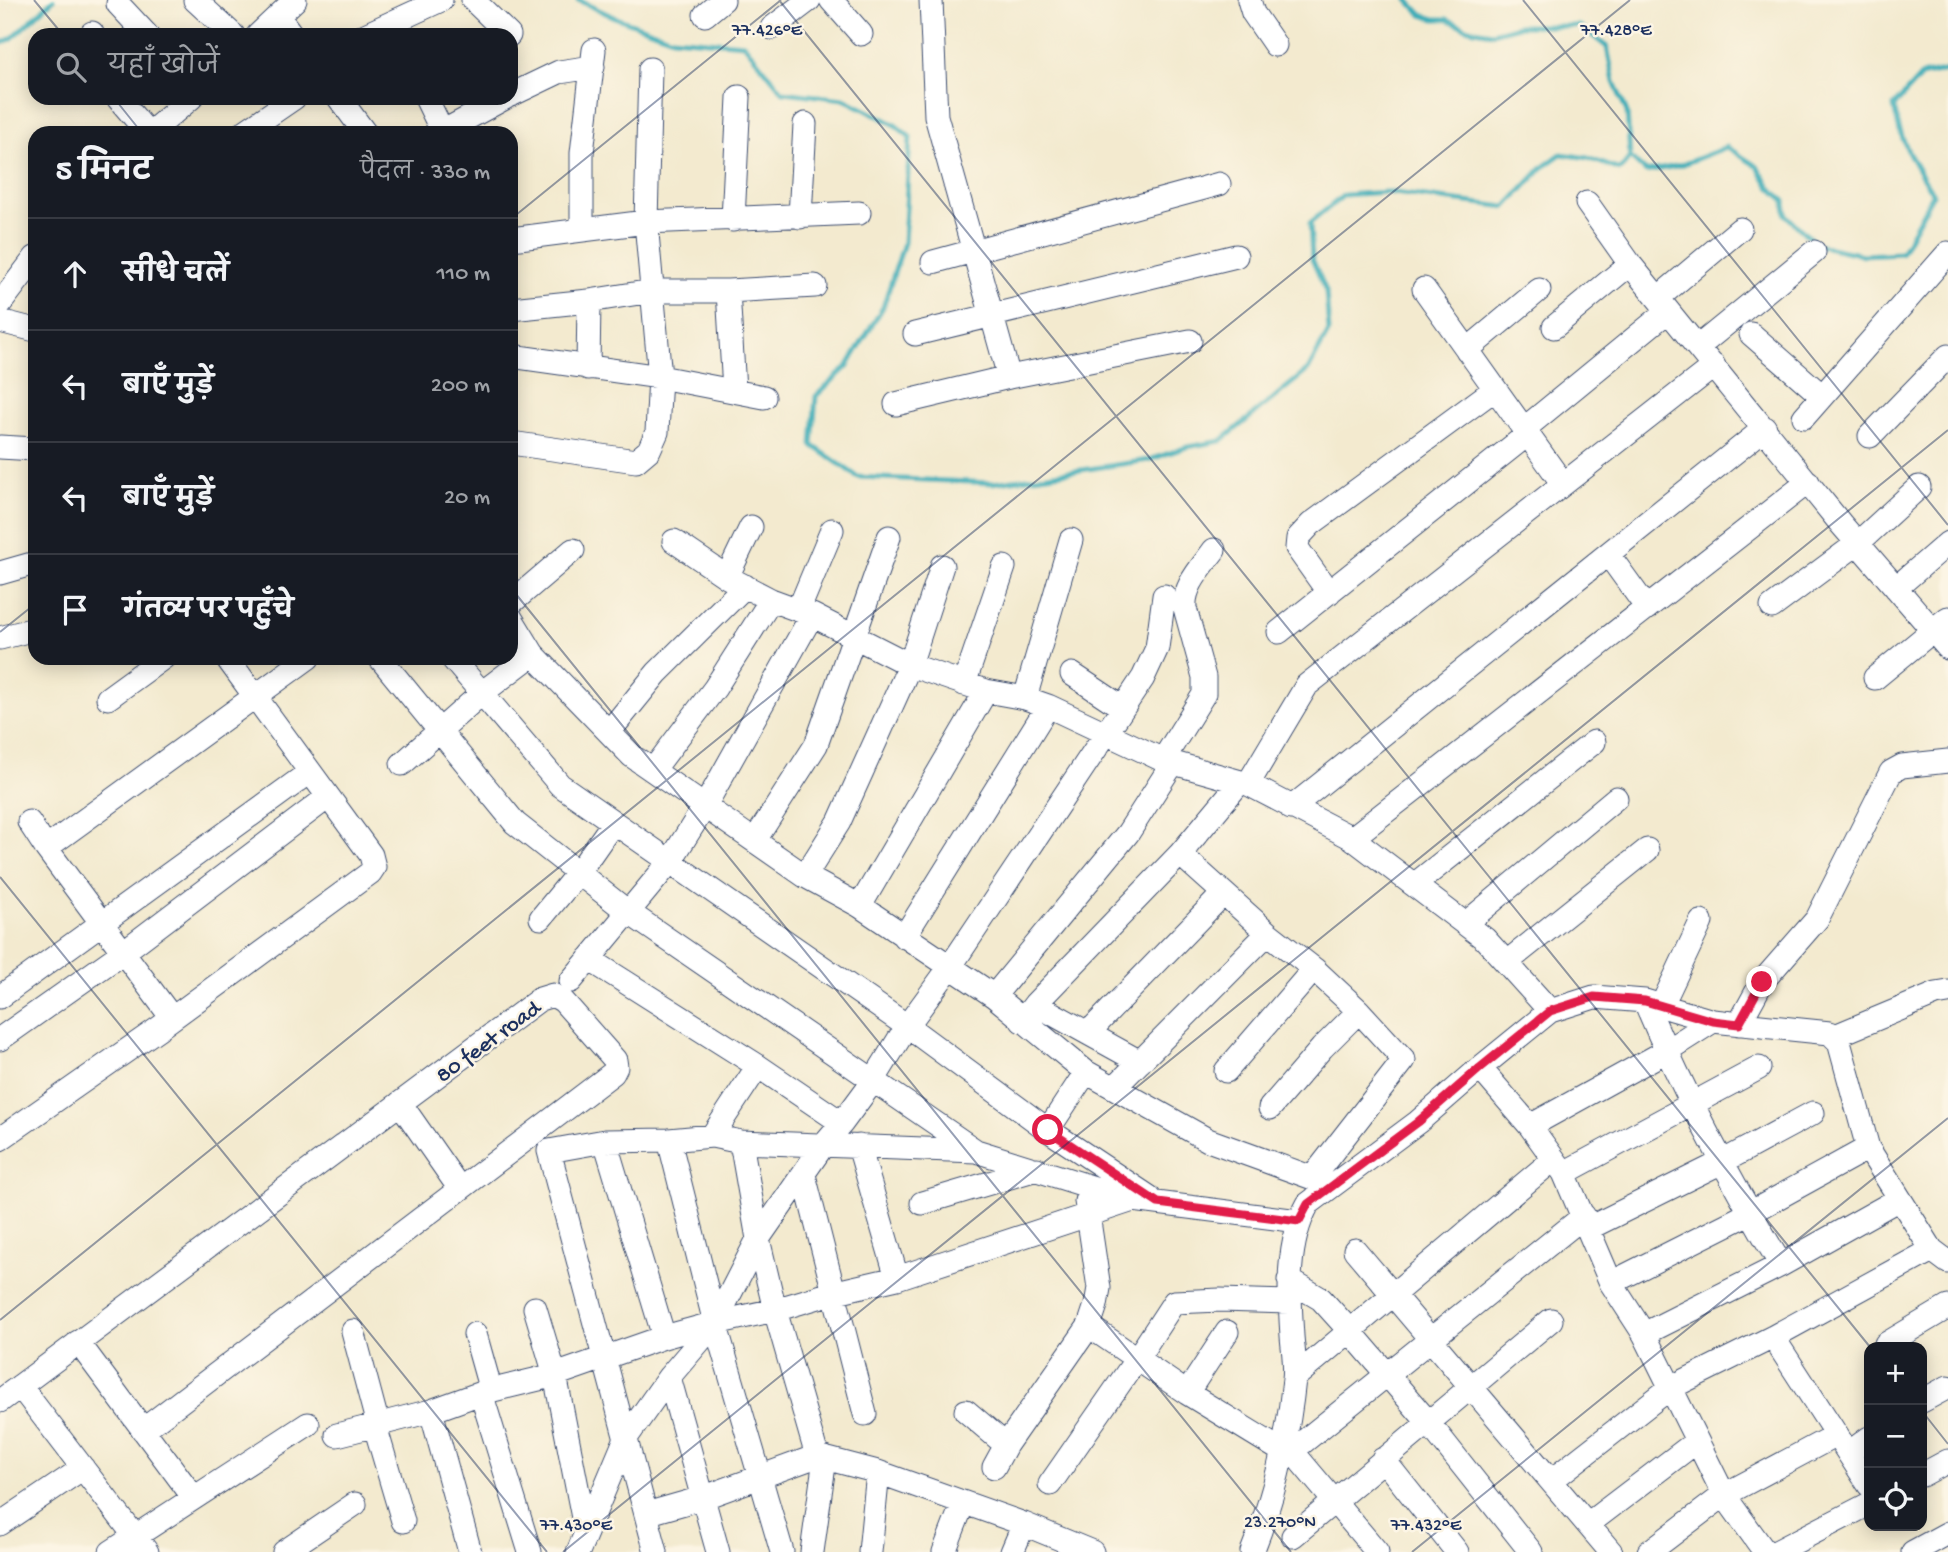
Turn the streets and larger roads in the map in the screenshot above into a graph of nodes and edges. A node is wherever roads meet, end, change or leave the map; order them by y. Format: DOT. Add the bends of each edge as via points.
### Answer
graph roads {
  1 [pos="195,0"];
  2 [pos="441,0"];
  3 [pos="473,0"];
  4 [pos="723,0"];
  5 [pos="809,0"];
  6 [pos="831,0"];
  7 [pos="931,0"];
  8 [pos="1249,0"];
  9 [pos="118,4"];
  10 [pos="288,5"];
  11 [pos="705,15"];
  12 [pos="140,28"];
  13 [pos="225,28"];
  14 [pos="265,28"];
  15 [pos="291,28"];
  16 [pos="388,28"];
  17 [pos="503,28"];
  18 [pos="772,28"];
  19 [pos="861,34"];
  20 [pos="1275,44"];
  21 [pos="650,69"];
  22 [pos="518,92"];
  23 [pos="739,97"];
  24 [pos="124,105"];
  25 [pos="183,105"];
  26 [pos="284,105"];
  27 [pos="344,105"];
  28 [pos="429,105"];
  29 [pos="492,105"];
  30 [pos="805,124"];
  31 [pos="143,126"];
  32 [pos="157,126"];
  33 [pos="253,126"];
  34 [pos="360,126"];
  35 [pos="439,126"];
  36 [pos="455,126"];
  37 [pos="1219,184"];
  38 [pos="1587,203"];
  39 [pos="859,214"];
  40 [pos="800,218"];
  41 [pos="733,220"];
  42 [pos="646,222"];
  43 [pos="582,229"];
  44 [pos="1740,229"];
  45 [pos="518,238"];
  46 [pos="974,250"];
  47 [pos="1814,252"];
  48 [pos="1948,253"];
  49 [pos="1236,256"];
  50 [pos="933,262"];
  51 [pos="1630,264"];
  52 [pos="28,267"];
  53 [pos="815,286"];
  54 [pos="1424,289"];
  55 [pos="1539,290"];
  56 [pos="652,291"];
  57 [pos="728,291"];
  58 [pos="589,301"];
  59 [pos="0,304"];
  60 [pos="1663,304"];
  61 [pos="518,308"];
  62 [pos="992,314"];
  63 [pos="0,321"];
  64 [pos="1554,327"];
  65 [pos="28,328"];
  66 [pos="915,334"];
  67 [pos="1751,334"];
  68 [pos="1190,341"];
  69 [pos="1698,347"];
  70 [pos="1467,350"];
  71 [pos="1948,356"];
  72 [pos="518,357"];
  73 [pos="1714,366"];
  74 [pos="588,368"];
  75 [pos="660,376"];
  76 [pos="1009,377"];
  77 [pos="1495,389"];
  78 [pos="734,390"];
  79 [pos="764,397"];
  80 [pos="1822,397"];
  81 [pos="896,404"];
  82 [pos="1804,417"];
  83 [pos="1765,428"];
  84 [pos="1526,432"];
  85 [pos="1870,436"];
  86 [pos="518,444"];
  87 [pos="0,447"];
  88 [pos="28,449"];
  89 [pos="1808,482"];
  90 [pos="1563,484"];
  91 [pos="1919,487"];
  92 [pos="751,527"];
  93 [pos="832,530"];
  94 [pos="889,537"];
  95 [pos="1071,540"];
  96 [pos="674,541"];
  97 [pos="1858,543"];
  98 [pos="1948,543"];
  99 [pos="573,550"];
  100 [pos="1214,550"];
  101 [pos="1608,554"];
  102 [pos="28,565"];
  103 [pos="942,566"];
  104 [pos="1004,567"];
  105 [pos="0,573"];
  106 [pos="736,581"];
  107 [pos="1896,588"];
  108 [pos="1329,593"];
  109 [pos="518,597"];
  110 [pos="1164,597"];
  111 [pos="771,600"];
  112 [pos="1772,607"];
  113 [pos="1647,608"];
  114 [pos="805,612"];
  115 [pos="518,629"];
  116 [pos="28,631"];
  117 [pos="1279,632"];
  118 [pos="1943,632"];
  119 [pos="854,637"];
  120 [pos="0,638"];
  121 [pos="533,654"];
  122 [pos="153,665"];
  123 [pos="232,665"];
  124 [pos="298,665"];
  125 [pos="386,665"];
  126 [pos="458,665"];
  127 [pos="910,665"];
  128 [pos="1072,674"];
  129 [pos="1875,678"];
  130 [pos="964,684"];
  131 [pos="986,691"];
  132 [pos="482,693"];
  133 [pos="256,696"];
  134 [pos="108,698"];
  135 [pos="1025,698"];
  136 [pos="1048,706"];
  137 [pos="1123,708"];
  138 [pos="442,731"];
  139 [pos="609,732"];
  140 [pos="1104,734"];
  141 [pos="1594,742"];
  142 [pos="1948,761"];
  143 [pos="1168,762"];
  144 [pos="402,764"];
  145 [pos="653,769"];
  146 [pos="310,772"];
  147 [pos="1244,783"];
  148 [pos="328,797"];
  149 [pos="1616,799"];
  150 [pos="705,806"];
  151 [pos="1291,808"];
  152 [pos="29,822"];
  153 [pos="613,823"];
  154 [pos="1352,838"];
  155 [pos="755,840"];
  156 [pos="46,848"];
  157 [pos="1647,850"];
  158 [pos="1180,854"];
  159 [pos="669,863"];
  160 [pos="578,873"];
  161 [pos="805,876"];
  162 [pos="1414,886"];
  163 [pos="1223,894"];
  164 [pos="860,906"];
  165 [pos="628,912"];
  166 [pos="541,918"];
  167 [pos="1701,922"];
  168 [pos="1465,923"];
  169 [pos="102,924"];
  170 [pos="1268,933"];
  171 [pos="904,937"];
  172 [pos="122,953"];
  173 [pos="589,959"];
  174 [pos="1507,962"];
  175 [pos="950,967"];
  176 [pos="1314,969"];
  177 [pos="571,981"];
  178 [pos="1948,992"];
  179 [pos="0,996"];
  180 [pos="994,996"];
  181 [pos="1653,1004"];
  182 [pos="1359,1011"];
  183 [pos="1550,1011"];
  184 [pos="1028,1012"];
  185 [pos="172,1018"];
  186 [pos="1713,1021"];
  187 [pos="1739,1024"];
  188 [pos="907,1026"];
  189 [pos="1088,1033"];
  190 [pos="1835,1036"];
  191 [pos="0,1040"];
  192 [pos="1666,1051"];
  193 [pos="1140,1062"];
  194 [pos="758,1066"];
  195 [pos="1480,1068"];
  196 [pos="1759,1068"];
  197 [pos="1226,1071"];
  198 [pos="1086,1072"];
  199 [pos="873,1081"];
  200 [pos="1115,1087"];
  201 [pos="400,1104"];
  202 [pos="1694,1104"];
  203 [pos="1270,1108"];
  204 [pos="1813,1113"];
  205 [pos="842,1124"];
  206 [pos="1530,1126"];
  207 [pos="1048,1130"];
  208 [pos="712,1136"];
  209 [pos="0,1139"];
  210 [pos="669,1140"];
  211 [pos="605,1141"];
  212 [pos="741,1142"];
  213 [pos="824,1144"];
  214 [pos="859,1146"];
  215 [pos="1868,1147"];
  216 [pos="976,1151"];
  217 [pos="1722,1162"];
  218 [pos="1559,1166"];
  219 [pos="1037,1169"];
  220 [pos="804,1175"];
  221 [pos="1322,1182"];
  222 [pos="1084,1185"];
  223 [pos="460,1189"];
  224 [pos="1899,1199"];
  225 [pos="1133,1200"];
  226 [pos="922,1203"];
  227 [pos="1158,1203"];
  228 [pos="1750,1213"];
  229 [pos="1088,1215"];
  230 [pos="1299,1221"];
  231 [pos="1586,1222"];
  232 [pos="758,1239"];
  233 [pos="1355,1250"];
  234 [pos="1940,1256"];
  235 [pos="1781,1265"];
  236 [pos="897,1278"];
  237 [pos="1611,1283"];
  238 [pos="1290,1291"];
  239 [pos="832,1293"];
  240 [pos="1393,1293"];
  241 [pos="1948,1307"];
  242 [pos="535,1308"];
  243 [pos="775,1310"];
  244 [pos="1551,1320"];
  245 [pos="715,1323"];
  246 [pos="1089,1326"];
  247 [pos="1349,1330"];
  248 [pos="353,1331"];
  249 [pos="1227,1332"];
  250 [pos="475,1334"];
  251 [pos="1644,1334"];
  252 [pos="664,1338"];
  253 [pos="1431,1338"];
  254 [pos="1773,1338"];
  255 [pos="78,1342"];
  256 [pos="1889,1342"];
  257 [pos="604,1357"];
  258 [pos="1136,1360"];
  259 [pos="1388,1373"];
  260 [pos="555,1375"];
  261 [pos="669,1377"];
  262 [pos="1295,1377"];
  263 [pos="20,1386"];
  264 [pos="1472,1386"];
  265 [pos="1948,1387"];
  266 [pos="1670,1388"];
  267 [pos="486,1392"];
  268 [pos="1187,1393"];
  269 [pos="1927,1398"];
  270 [pos="0,1401"];
  271 [pos="431,1411"];
  272 [pos="966,1411"];
  273 [pos="865,1414"];
  274 [pos="1428,1422"];
  275 [pos="308,1424"];
  276 [pos="376,1425"];
  277 [pos="143,1430"];
  278 [pos="337,1435"];
  279 [pos="626,1438"];
  280 [pos="1864,1439"];
  281 [pos="1697,1441"];
  282 [pos="1843,1444"];
  283 [pos="1006,1445"];
  284 [pos="1287,1451"];
  285 [pos="821,1457"];
  286 [pos="1383,1459"];
  287 [pos="1948,1461"];
  288 [pos="994,1467"];
  289 [pos="83,1468"];
  290 [pos="878,1472"];
  291 [pos="1927,1472"];
  292 [pos="762,1477"];
  293 [pos="1864,1477"];
  294 [pos="1552,1480"];
  295 [pos="1050,1484"];
  296 [pos="1724,1494"];
  297 [pos="194,1497"];
  298 [pos="702,1498"];
  299 [pos="1334,1500"];
  300 [pos="963,1503"];
  301 [pos="355,1504"];
  302 [pos="1864,1507"];
  303 [pos="1269,1510"];
  304 [pos="646,1514"];
  305 [pos="403,1521"];
  306 [pos="0,1524"];
  307 [pos="1024,1524"];
  308 [pos="1588,1524"];
  309 [pos="1948,1533"];
  310 [pos="141,1544"];
  311 [pos="1299,1544"];
  312 [pos="585,1545"];
  313 [pos="1078,1549"];
  314 [pos="111,1552"];
  315 [pos="284,1552"];
  316 [pos="470,1552"];
  317 [pos="530,1552"];
  318 [pos="656,1552"];
  319 [pos="718,1552"];
  320 [pos="782,1552"];
  321 [pos="812,1552"];
  322 [pos="870,1552"];
  323 [pos="944,1552"];
  324 [pos="1012,1552"];
  325 [pos="1252,1552"];
  326 [pos="1377,1552"];
  327 [pos="1457,1552"];
  328 [pos="1531,1552"];
  329 [pos="1611,1552"];
  330 [pos="1649,1552"];
  331 [pos="1765,1552"];
  332 [pos="1776,1552"];
  333 [pos="1913,1552"];
  1 -- 13 [label="street"];
  2 -- 16 [label="street"];
  3 -- 17 [label="street"];
  4 -- 11 [label="street"];
  5 -- 18 [label="street"];
  6 -- 19 [label="street"];
  7 -- 46 [label="street" via="936,116"];
  8 -- 20 [label="street"];
  9 -- 12 [label="street"];
  10 -- 14 [label="street"];
  10 -- 15 [label="street"];
  21 -- 42 [label="street"];
  22 -- 43 [label="street" via="593,58 582,153"];
  23 -- 41 [label="street"];
  24 -- 31 [label="street"];
  25 -- 32 [label="street"];
  26 -- 33 [label="street"];
  27 -- 34 [label="street"];
  28 -- 35 [label="street"];
  29 -- 36 [label="street"];
  30 -- 40 [label="street"];
  37 -- 46 [label="street"];
  38 -- 51 [label="street"];
  39 -- 40 [label="street"];
  40 -- 41 [label="street"];
  41 -- 42 [label="street"];
  42 -- 43 [label="street"];
  42 -- 56 [label="street"];
  43 -- 45 [label="street"];
  44 -- 60 [label="street"];
  46 -- 50 [label="street"];
  46 -- 62 [label="street"];
  47 -- 69 [label="street"];
  48 -- 80 [label="street"];
  49 -- 62 [label="street"];
  51 -- 60 [label="street"];
  51 -- 64 [label="street"];
  52 -- 59 [label="street"];
  53 -- 57 [label="street"];
  54 -- 70 [label="street"];
  55 -- 70 [label="street"];
  56 -- 57 [label="street"];
  56 -- 58 [label="street"];
  56 -- 75 [label="street"];
  57 -- 78 [label="street"];
  58 -- 61 [label="street"];
  58 -- 74 [label="street"];
  60 -- 69 [label="street"];
  60 -- 84 [label="street"];
  62 -- 66 [label="street"];
  62 -- 76 [label="street"];
  63 -- 65 [label="street"];
  67 -- 80 [label="street"];
  68 -- 76 [label="street"];
  69 -- 73 [label="street"];
  70 -- 77 [label="street"];
  71 -- 85 [label="street"];
  72 -- 74 [label="street"];
  73 -- 83 [label="street"];
  73 -- 90 [label="street"];
  74 -- 75 [label="street"];
  75 -- 78 [label="street"];
  75 -- 86 [label="street" via="657,432 649,450 636,461"];
  76 -- 81 [label="street"];
  77 -- 84 [label="street"];
  77 -- 108 [label="street" via="1298,538 1297,548"];
  78 -- 79 [label="street"];
  80 -- 82 [label="street"];
  83 -- 89 [label="street"];
  83 -- 101 [label="street"];
  84 -- 90 [label="street"];
  84 -- 108 [label="street"];
  87 -- 88 [label="street"];
  89 -- 97 [label="street"];
  89 -- 113 [label="street"];
  90 -- 147 [label="street" via="1307,685"];
  91 -- 97 [label="street"];
  92 -- 106 [label="street"];
  93 -- 114 [label="street"];
  94 -- 119 [label="street"];
  95 -- 135 [label="street"];
  96 -- 106 [label="street"];
  97 -- 107 [label="street"];
  97 -- 112 [label="street"];
  98 -- 107 [label="street"];
  99 -- 109 [label="street"];
  100 -- 143 [label="street" via="1184,598 1204,677 1204,695"];
  101 -- 113 [label="street"];
  101 -- 151 [label="street"];
  102 -- 105 [label="street"];
  103 -- 127 [label="street"];
  104 -- 130 [label="street"];
  106 -- 111 [label="street"];
  106 -- 139 [label="street"];
  107 -- 118 [label="street"];
  108 -- 117 [label="street"];
  110 -- 137 [label="street" via="1154,656"];
  111 -- 114 [label="street"];
  111 -- 145 [label="street" via="715,688"];
  113 -- 154 [label="street"];
  114 -- 119 [label="street"];
  114 -- 150 [label="street"];
  115 -- 121 [label="street"];
  116 -- 120 [label="street"];
  118 -- 129 [label="street"];
  119 -- 127 [label="street"];
  119 -- 155 [label="street" via="816,746"];
  121 -- 132 [label="street"];
  121 -- 139 [label="street"];
  122 -- 134 [label="street"];
  123 -- 133 [label="street"];
  124 -- 133 [label="street"];
  125 -- 138 [label="street"];
  126 -- 132 [label="street"];
  127 -- 130 [label="street"];
  127 -- 161 [label="street" via="839,822"];
  128 -- 137 [label="street"];
  130 -- 131 [label="street"];
  131 -- 135 [label="street"];
  131 -- 164 [label="street"];
  132 -- 138 [label="street"];
  132 -- 153 [label="street" via="560,785"];
  133 -- 146 [label="street"];
  133 -- 156 [label="street"];
  135 -- 136 [label="street"];
  136 -- 140 [label="street"];
  136 -- 171 [label="street"];
  137 -- 140 [label="street"];
  138 -- 144 [label="street"];
  138 -- 160 [label="street" via="515,823"];
  139 -- 145 [label="street" via="632,756"];
  140 -- 143 [label="street"];
  140 -- 175 [label="street"];
  141 -- 162 [label="street"];
  142 -- 187 [label="street" via="1902,766 1891,772 1817,919 1762,982"];
  143 -- 147 [label="street"];
  143 -- 180 [label="street" via="1128,833"];
  145 -- 150 [label="street"];
  146 -- 148 [label="street"];
  146 -- 169 [label="street"];
  147 -- 151 [label="street"];
  147 -- 158 [label="street"];
  148 -- 172 [label="street"];
  148 -- 185 [label="street" via="371,855 374,867 370,873"];
  149 -- 168 [label="street"];
  150 -- 155 [label="street"];
  150 -- 159 [label="street"];
  151 -- 154 [label="street"];
  152 -- 156 [label="street"];
  153 -- 159 [label="street"];
  153 -- 160 [label="street"];
  154 -- 162 [label="street"];
  155 -- 161 [label="street"];
  156 -- 169 [label="street"];
  157 -- 174 [label="street"];
  158 -- 163 [label="street"];
  158 -- 184 [label="street"];
  159 -- 165 [label="street"];
  159 -- 188 [label="street"];
  160 -- 165 [label="street"];
  160 -- 166 [label="street"];
  161 -- 164 [label="street"];
  162 -- 168 [label="street"];
  163 -- 170 [label="street"];
  163 -- 189 [label="street"];
  164 -- 171 [label="street"];
  165 -- 173 [label="street"];
  165 -- 199 [label="street"];
  167 -- 181 [label="street"];
  168 -- 174 [label="street"];
  169 -- 172 [label="street"];
  169 -- 179 [label="street"];
  170 -- 176 [label="street"];
  170 -- 193 [label="street"];
  171 -- 175 [label="street"];
  172 -- 185 [label="street"];
  172 -- 191 [label="street"];
  173 -- 177 [label="street"];
  173 -- 194 [label="street"];
  174 -- 183 [label="street"];
  175 -- 180 [label="street"];
  175 -- 188 [label="street"];
  176 -- 182 [label="street"];
  176 -- 197 [label="street"];
  178 -- 190 [label="street"];
  180 -- 184 [label="street"];
  181 -- 183 [label="street" via="1594,997"];
  181 -- 186 [label="street"];
  181 -- 192 [label="street"];
  182 -- 203 [label="street"];
  182 -- 221 [label="street" via="1404,1060"];
  183 -- 195 [label="street"];
  184 -- 189 [label="street"];
  184 -- 198 [label="street"];
  185 -- 209 [label="street"];
  186 -- 187 [label="street"];
  186 -- 192 [label="street"];
  187 -- 190 [label="street"];
  188 -- 199 [label="street"];
  188 -- 207 [label="street"];
  189 -- 193 [label="street"];
  190 -- 215 [label="street"];
  192 -- 202 [label="street"];
  192 -- 206 [label="street"];
  193 -- 200 [label="street"];
  194 -- 205 [label="street"];
  194 -- 208 [label="street"];
  195 -- 206 [label="street"];
  195 -- 221 [label="street" via="1418,1122"];
  196 -- 202 [label="street"];
  198 -- 200 [label="street"];
  198 -- 207 [label="street"];
  199 -- 205 [label="street"];
  199 -- 216 [label="street"];
  200 -- 221 [label="street" via="1208,1140"];
  201 -- 223 [label="street"];
  201 -- 223 [label="street, 80 feet road" via="540,999 552,995 563,1001 615,1060 613,1073"];
  201 -- 255 [label="street, 80 feet road"];
  202 -- 217 [label="street"];
  202 -- 218 [label="street"];
  204 -- 217 [label="street"];
  205 -- 213 [label="street"];
  206 -- 218 [label="street"];
  207 -- 227 [label="street"];
  208 -- 210 [label="street"];
  208 -- 212 [label="street"];
  210 -- 211 [label="street"];
  210 -- 245 [label="street"];
  211 -- 252 [label="street"];
  211 -- 257 [label="street" via="549,1151"];
  212 -- 213 [label="street"];
  212 -- 232 [label="street"];
  213 -- 214 [label="street"];
  213 -- 220 [label="street"];
  214 -- 216 [label="street"];
  214 -- 236 [label="street"];
  215 -- 224 [label="street"];
  215 -- 228 [label="street"];
  216 -- 219 [label="street"];
  217 -- 228 [label="street"];
  217 -- 231 [label="street"];
  218 -- 231 [label="street"];
  218 -- 240 [label="street"];
  219 -- 222 [label="street"];
  219 -- 226 [label="street"];
  220 -- 232 [label="street"];
  220 -- 239 [label="street"];
  221 -- 230 [label="street"];
  222 -- 225 [label="street"];
  222 -- 229 [label="street"];
  223 -- 277 [label="street, 80 feet road"];
  224 -- 234 [label="street"];
  224 -- 235 [label="street"];
  225 -- 227 [label="street"];
  225 -- 229 [label="street"];
  227 -- 230 [label="street"];
  228 -- 235 [label="street"];
  228 -- 237 [label="street"];
  229 -- 236 [label="street"];
  229 -- 246 [label="street" via="1099,1288"];
  230 -- 238 [label="street"];
  231 -- 237 [label="street"];
  231 -- 253 [label="street"];
  232 -- 243 [label="street"];
  232 -- 245 [label="street"];
  233 -- 240 [label="street"];
  234 -- 254 [label="street"];
  235 -- 251 [label="street"];
  236 -- 239 [label="street"];
  237 -- 251 [label="street"];
  238 -- 247 [label="street" via="1321,1299"];
  238 -- 258 [label="street" via="1174,1302"];
  238 -- 262 [label="street"];
  239 -- 243 [label="street"];
  239 -- 273 [label="street"];
  240 -- 247 [label="street"];
  240 -- 253 [label="street"];
  241 -- 256 [label="street"];
  242 -- 260 [label="street"];
  243 -- 245 [label="street"];
  243 -- 285 [label="street"];
  244 -- 264 [label="street"];
  245 -- 252 [label="street"];
  245 -- 261 [label="street"];
  245 -- 292 [label="street"];
  246 -- 258 [label="street"];
  246 -- 283 [label="street"];
  247 -- 259 [label="street"];
  247 -- 262 [label="street"];
  248 -- 276 [label="street"];
  249 -- 268 [label="street"];
  250 -- 267 [label="street"];
  251 -- 266 [label="street"];
  252 -- 257 [label="street"];
  253 -- 259 [label="street"];
  253 -- 264 [label="street"];
  254 -- 266 [label="street"];
  254 -- 282 [label="street"];
  255 -- 263 [label="street, 80 feet road"];
  255 -- 277 [label="street"];
  257 -- 260 [label="street"];
  257 -- 279 [label="street"];
  258 -- 268 [label="street"];
  258 -- 295 [label="street"];
  259 -- 274 [label="street"];
  259 -- 284 [label="street"];
  260 -- 267 [label="street"];
  260 -- 312 [label="street"];
  261 -- 279 [label="street"];
  261 -- 298 [label="street"];
  262 -- 284 [label="street"];
  263 -- 270 [label="street, 80 feet road"];
  263 -- 289 [label="street"];
  264 -- 274 [label="street"];
  264 -- 294 [label="street"];
  265 -- 269 [label="street"];
  266 -- 281 [label="street"];
  266 -- 294 [label="street"];
  267 -- 271 [label="street"];
  267 -- 317 [label="street"];
  268 -- 284 [label="street"];
  271 -- 276 [label="street"];
  271 -- 316 [label="street"];
  272 -- 283 [label="street"];
  274 -- 286 [label="street"];
  274 -- 328 [label="street"];
  275 -- 297 [label="street"];
  276 -- 278 [label="street"];
  276 -- 305 [label="street"];
  277 -- 297 [label="street"];
  279 -- 304 [label="street"];
  279 -- 312 [label="street"];
  280 -- 282 [label="street"];
  281 -- 296 [label="street"];
  281 -- 308 [label="street"];
  282 -- 293 [label="street"];
  282 -- 296 [label="street"];
  283 -- 288 [label="street"];
  284 -- 299 [label="street"];
  284 -- 303 [label="street"];
  285 -- 290 [label="street"];
  285 -- 292 [label="street"];
  285 -- 321 [label="street"];
  286 -- 299 [label="street"];
  286 -- 327 [label="street"];
  287 -- 291 [label="street"];
  289 -- 306 [label="street"];
  289 -- 310 [label="street"];
  290 -- 300 [label="street"];
  290 -- 322 [label="street"];
  292 -- 298 [label="street"];
  292 -- 320 [label="street"];
  294 -- 308 [label="street"];
  296 -- 330 [label="street"];
  296 -- 331 [label="street"];
  297 -- 310 [label="street"];
  298 -- 304 [label="street"];
  298 -- 319 [label="street"];
  299 -- 311 [label="street"];
  299 -- 326 [label="street"];
  300 -- 307 [label="street"];
  300 -- 323 [label="street"];
  301 -- 315 [label="street"];
  302 -- 332 [label="street"];
  303 -- 311 [label="street"];
  303 -- 325 [label="street"];
  304 -- 318 [label="street"];
  307 -- 313 [label="street"];
  307 -- 324 [label="street"];
  308 -- 329 [label="street"];
  309 -- 333 [label="street"];
  310 -- 314 [label="street"];
}
